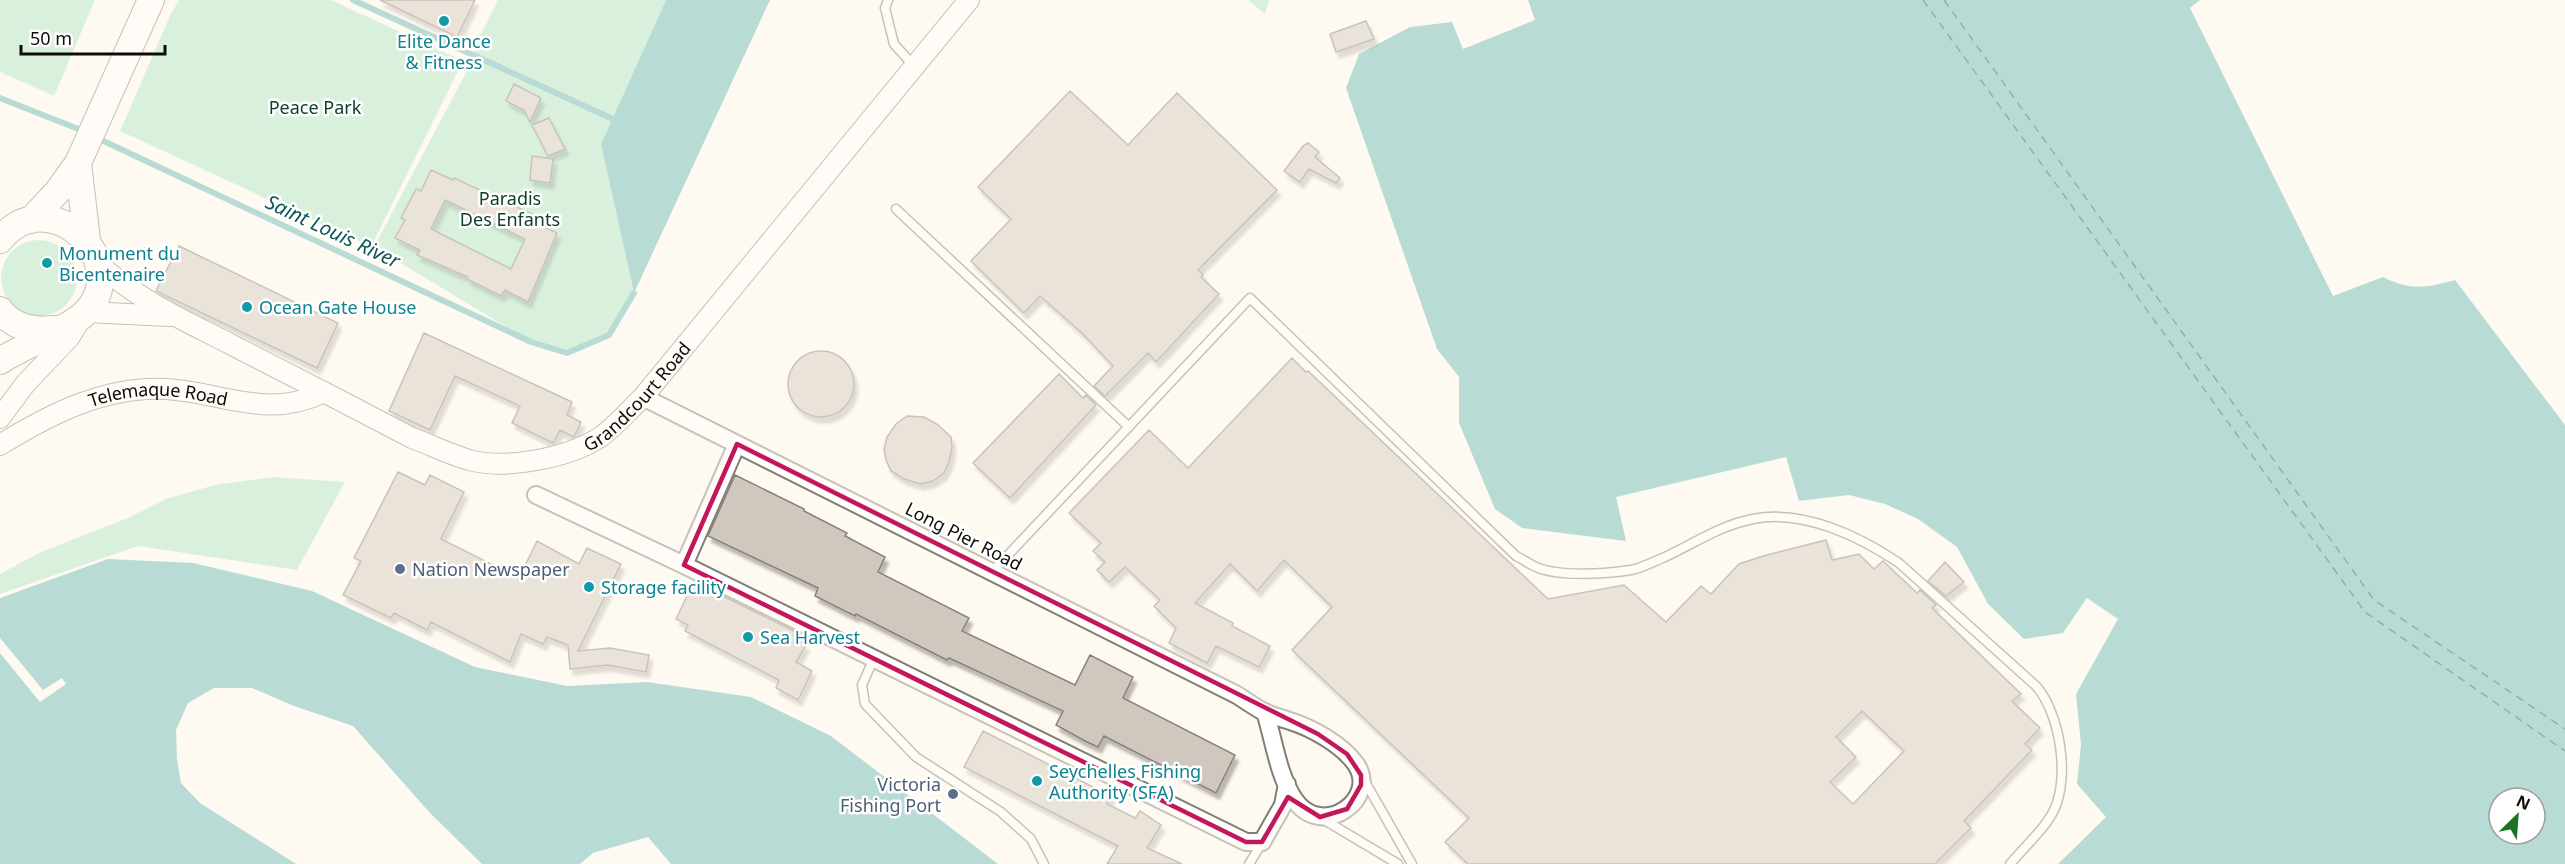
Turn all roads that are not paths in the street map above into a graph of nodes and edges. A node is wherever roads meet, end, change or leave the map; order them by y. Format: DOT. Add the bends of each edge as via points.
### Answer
graph roads {
  1 [pos="151,0"];
  2 [pos="888,0"];
  3 [pos="969,0"];
  4 [pos="914,66"];
  5 [pos="81,157"];
  6 [pos="896,209"];
  7 [pos="31,220"];
  8 [pos="2,235"];
  9 [pos="87,240"];
  10 [pos="98,263"];
  11 [pos="0,310"];
  12 [pos="85,313"];
  13 [pos="176,316"];
  14 [pos="58,329"];
  15 [pos="0,361"];
  16 [pos="324,392"];
  17 [pos="643,397"];
  18 [pos="0,418"];
  19 [pos="1129,427"];
  20 [pos="737,444"];
  21 [pos="0,445"];
  22 [pos="536,495"];
  23 [pos="684,565"];
  24 [pos="992,572"];
  25 [pos="874,658"];
  26 [pos="1265,712"];
  27 [pos="1361,775"];
  28 [pos="1287,784"];
  29 [pos="1320,817"];
  30 [pos="1262,842"];
  31 [pos="1044,864"];
  32 [pos="1250,864"];
  33 [pos="1398,864"];
  34 [pos="1412,864"];
  35 [pos="2010,864"];
  1 -- 5 [label="main road"];
  2 -- 4 [label="lane" via="885,8 894,44"];
  3 -- 4 [label="street, Grandcourt Road"];
  4 -- 17 [label="street, Grandcourt Road"];
  5 -- 7 [label="main road" via="58,191"];
  5 -- 9 [label="main road"];
  6 -- 19 [label="lane"];
  7 -- 8 [label="main road"];
  7 -- 9 [label="main road" via="52,220 71,227"];
  9 -- 10 [label="main road"];
  10 -- 12 [label="main road" via="98,289"];
  10 -- 13 [label="street, Grandcourt Road" via="135,294"];
  11 -- 14 [label="main road" via="19,326 38,331"];
  12 -- 13 [label="street"];
  12 -- 14 [label="main road"];
  12 -- 18 [label="street" via="69,338 26,383"];
  13 -- 16 [label="street, Grandcourt Road"];
  14 -- 15 [label="main road"];
  16 -- 17 [label="street, Grandcourt Road" via="412,438 471,460 492,462 544,459 567,453 600,437"];
  16 -- 21 [label="street, Telemaque Road" via="287,406 165,389 111,394 52,416"];
  17 -- 20 [label="street, Long Pier Road"];
  19 -- 24 [label="lane"];
  19 -- 35 [label="lane" via="1250,298 1516,556 1538,568 1567,573 1633,570 1718,530 1755,518 1795,519 1828,527 1879,550 1899,563 2036,686 2052,710 2062,769 2061,793 2053,812"];
  20 -- 23 [label="street"];
  20 -- 24 [label="street, Long Pier Road"];
  22 -- 23 [label="street"];
  23 -- 25 [label="street"];
  24 -- 26 [label="street, Long Pier Road"];
  25 -- 30 [label="street" via="1228,834 1246,842"];
  25 -- 31 [label="lane" via="862,685 865,704 916,757 1001,812 1030,839"];
  26 -- 27 [label="street, Long Pier Road" via="1293,721 1335,744 1355,763"];
  26 -- 28 [label="street"];
  27 -- 29 [label="street" via="1358,795 1347,809 1333,817"];
  27 -- 34 [label="lane"];
  28 -- 29 [label="street" via="1300,807"];
  28 -- 30 [label="street" via="1283,806"];
  29 -- 33 [label="lane"];
  30 -- 32 [label="lane"];
}
